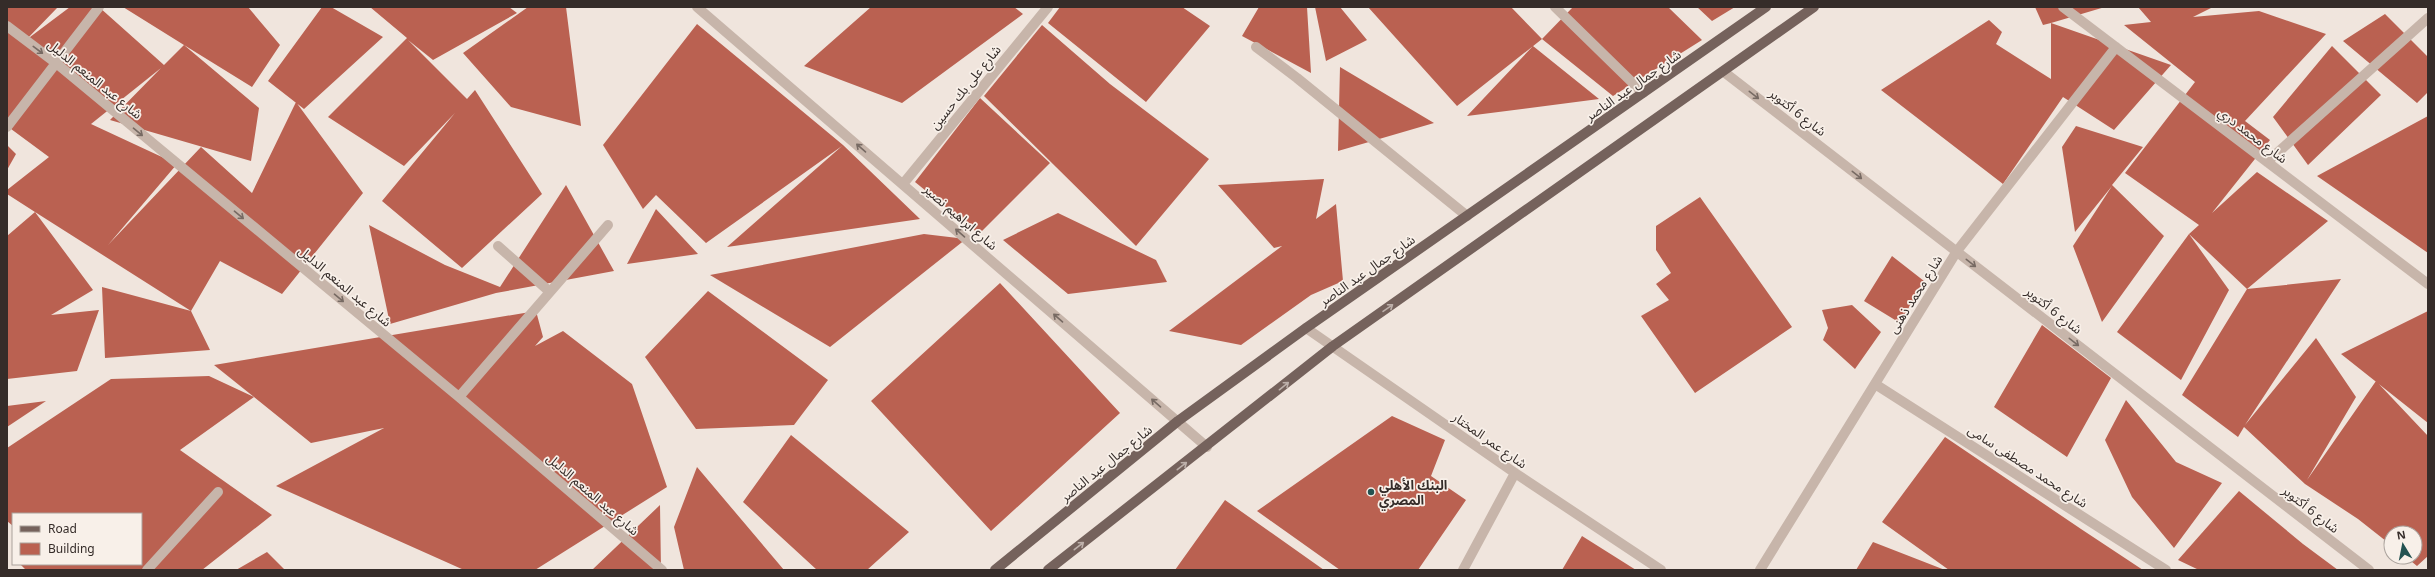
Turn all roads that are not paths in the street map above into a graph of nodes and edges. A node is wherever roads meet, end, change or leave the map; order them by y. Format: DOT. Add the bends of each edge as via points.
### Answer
graph roads {
  1 [pos="99,7"];
  2 [pos="697,7"];
  3 [pos="1048,7"];
  4 [pos="1555,7"];
  5 [pos="1766,7"];
  6 [pos="1814,7"];
  7 [pos="2063,7"];
  8 [pos="2428,18"];
  9 [pos="7,26"];
  10 [pos="1256,47"];
  11 [pos="2116,47"];
  12 [pos="56,63"];
  13 [pos="1724,72"];
  14 [pos="1643,93"];
  15 [pos="7,127"];
  16 [pos="2267,162"];
  17 [pos="903,184"];
  18 [pos="1467,216"];
  19 [pos="608,225"];
  20 [pos="498,246"];
  21 [pos="1957,251"];
  22 [pos="2428,284"];
  23 [pos="550,292"];
  24 [pos="1306,328"];
  25 [pos="1333,346"];
  26 [pos="1875,384"];
  27 [pos="459,397"];
  28 [pos="1178,421"];
  29 [pos="1207,446"];
  30 [pos="1515,473"];
  31 [pos="218,492"];
  32 [pos="147,570"];
  33 [pos="662,570"];
  34 [pos="995,570"];
  35 [pos="1048,570"];
  36 [pos="1463,570"];
  37 [pos="1661,570"];
  38 [pos="1760,570"];
  39 [pos="2166,570"];
  40 [pos="2369,570"];
  1 -- 12 [label="street"];
  17 -- 2 [label="street, شارع ابراهيم نصير, one-way"];
  3 -- 17 [label="street, شارع على بك حسين"];
  4 -- 14 [label="street"];
  5 -- 14 [label="main road, شارع جمال عبد الناصر"];
  6 -- 13 [label="main road"];
  7 -- 11 [label="street, شارع محمد دري"];
  8 -- 16 [label="street"];
  9 -- 12 [label="street, شارع عبد المنعم الدليل, one-way"];
  10 -- 18 [label="street"];
  11 -- 16 [label="street, شارع محمد دري"];
  11 -- 21 [label="street, شارع محمد ذهنى"];
  12 -- 15 [label="street"];
  12 -- 27 [label="street, شارع عبد المنعم الدليل, one-way"];
  13 -- 21 [label="street, شارع 6 أكتوبر, one-way"];
  25 -- 13 [label="main road, one-way"];
  14 -- 18 [label="main road, شارع جمال عبد الناصر"];
  16 -- 22 [label="street, شارع محمد دري"];
  28 -- 17 [label="street, شارع ابراهيم نصير, one-way"];
  18 -- 24 [label="main road, شارع جمال عبد الناصر"];
  19 -- 23 [label="street"];
  20 -- 23 [label="street"];
  21 -- 26 [label="street, شارع محمد ذهنى"];
  21 -- 40 [label="street, شارع 6 أكتوبر, one-way"];
  23 -- 27 [label="street"];
  24 -- 25 [label="street, شارع عمر المختار"];
  24 -- 28 [label="main road, شارع جمال عبد الناصر"];
  29 -- 25 [label="main road, one-way"];
  25 -- 30 [label="street, شارع عمر المختار"];
  26 -- 38 [label="street, شارع محمد ذهنى"];
  26 -- 39 [label="street, شارع محمد مصطفى سامى"];
  27 -- 33 [label="street, شارع عبد المنعم الدليل"];
  28 -- 29 [label="street, شارع ابراهيم نصير"];
  28 -- 34 [label="main road, شارع جمال عبد الناصر"];
  35 -- 29 [label="main road, one-way"];
  30 -- 36 [label="street"];
  30 -- 37 [label="street, شارع عمر المختار"];
  31 -- 32 [label="street"];
}
